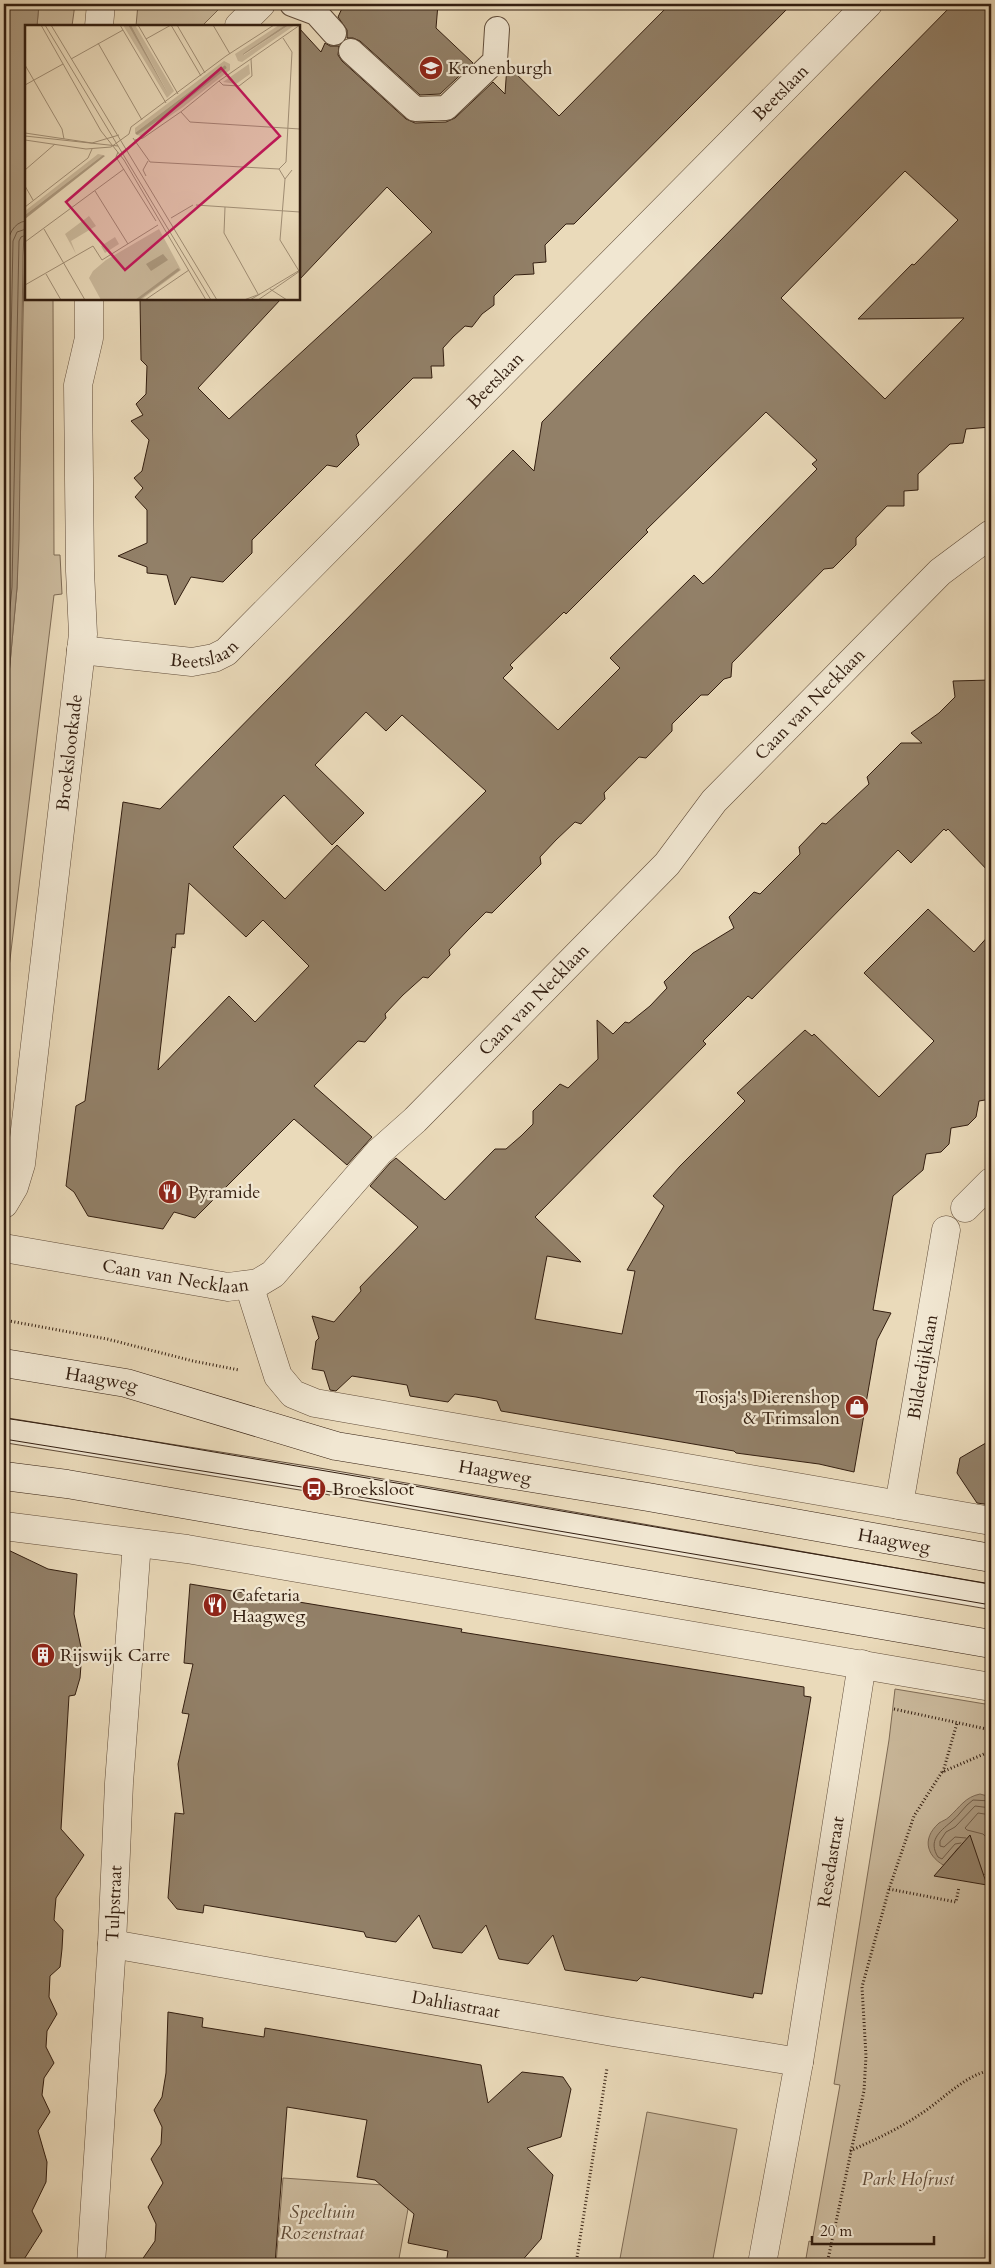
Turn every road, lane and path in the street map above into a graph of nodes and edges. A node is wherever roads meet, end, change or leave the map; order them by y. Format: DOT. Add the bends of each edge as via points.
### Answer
graph roads {
  1 [pos="101,4"];
  2 [pos="261,4"];
  3 [pos="292,4"];
  4 [pos="868,4"];
  5 [pos="99,25"];
  6 [pos="240,25"];
  7 [pos="497,29"];
  8 [pos="334,32"];
  9 [pos="351,51"];
  10 [pos="89,300"];
  11 [pos="991,534"];
  12 [pos="81,650"];
  13 [pos="991,1182"];
  14 [pos="4,1204"];
  15 [pos="965,1208"];
  16 [pos="946,1230"];
  17 [pos="4,1248"];
  18 [pos="249,1285"];
  19 [pos="4,1363"];
  20 [pos="4,1430"];
  21 [pos="4,1476"];
  22 [pos="899,1504"];
  23 [pos="991,1521"];
  24 [pos="4,1526"];
  25 [pos="137,1543"];
  26 [pos="991,1558"];
  27 [pos="991,1597"];
  28 [pos="991,1644"];
  29 [pos="862,1664"];
  30 [pos="991,1687"];
  31 [pos="856,1700"];
  32 [pos="957,1722"];
  33 [pos="991,1730"];
  34 [pos="991,1751"];
  35 [pos="942,1772"];
  36 [pos="958,1887"];
  37 [pos="889,1889"];
  38 [pos="112,1944"];
  39 [pos="613,2032"];
  40 [pos="799,2062"];
  41 [pos="991,2070"];
  42 [pos="849,2151"];
  43 [pos="91,2264"];
  44 [pos="576,2264"];
  45 [pos="762,2264"];
  46 [pos="826,2264"];
  1 -- 5 [label="street"];
  2 -- 6 [label="street"];
  3 -- 8 [label="lane" via="316,13"];
  4 -- 12 [label="street, Beetslaan" via="226,652 192,662"];
  7 -- 9 [label="lane" via="495,61 446,108 415,108"];
  10 -- 12 [label="street, Broekslootkade" via="89,338 78,385 80,571 84,616"];
  11 -- 18 [label="street, Caan van Necklaan" via="944,568 926,586 714,801 667,864 415,1120 379,1152 277,1270"];
  12 -- 14 [label="street, Broekslootkade" via="22,1164"];
  13 -- 15 [label="street"];
  16 -- 22 [label="street, Bilderdijklaan"];
  17 -- 18 [label="street, Caan van Necklaan" via="196,1283 228,1287"];
  18 -- 22 [label="street, Haagweg" via="278,1376 287,1389 306,1400"];
  19 -- 26 [label="street, Haagweg" via="126,1383 336,1446"];
  20 -- 27 [label="lane" via="316,1480"];
  21 -- 28 [label="street" via="67,1484"];
  22 -- 23 [label="street, Haagweg"];
  24 -- 25 [label="street"];
  25 -- 29 [label="street"];
  25 -- 38 [label="street, Tulpstraat" via="119,1783"];
  29 -- 30 [label="street"];
  29 -- 31 [label="street, Resedastraat"];
  31 -- 32 [label="path"];
  31 -- 40 [label="street, Resedastraat"];
  32 -- 33 [label="path"];
  32 -- 35 [label="path"];
  34 -- 35 [label="path"];
  35 -- 37 [label="path" via="914,1816"];
  36 -- 37 [label="path" via="956,1902"];
  37 -- 42 [label="path" via="862,1987 866,2056 864,2091"];
  38 -- 39 [label="street, Dahliastraat"];
  38 -- 43 [label="street, Tulpstraat"];
  39 -- 40 [label="street, Dahliastraat"];
  39 -- 44 [label="path"];
  40 -- 45 [label="street, Resedastraat"];
  41 -- 42 [label="path" via="971,2077 889,2133"];
  42 -- 46 [label="path"];
}
